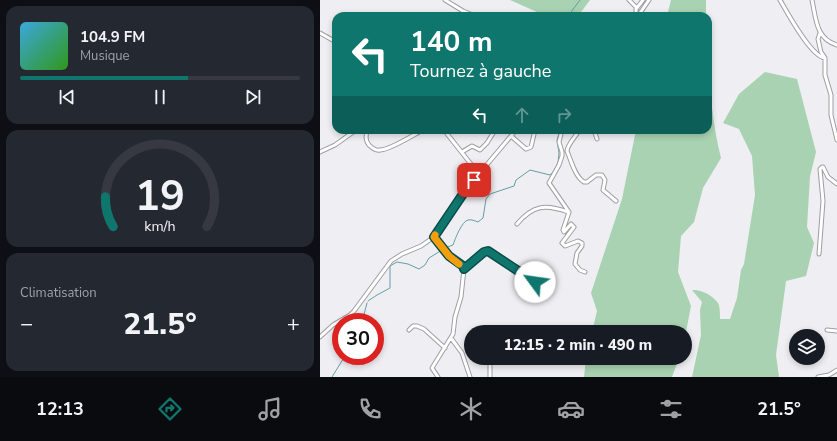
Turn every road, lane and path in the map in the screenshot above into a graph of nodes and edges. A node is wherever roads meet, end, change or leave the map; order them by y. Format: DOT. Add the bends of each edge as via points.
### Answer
graph roads {
  1 [pos="445,0"];
  2 [pos="629,0"];
  3 [pos="643,0"];
  4 [pos="649,0"];
  5 [pos="780,0"];
  6 [pos="812,0"];
  7 [pos="637,8"];
  8 [pos="465,12"];
  9 [pos="636,12"];
  10 [pos="639,12"];
  11 [pos="320,33"];
  12 [pos="820,33"];
  13 [pos="332,40"];
  14 [pos="837,45"];
  15 [pos="825,58"];
  16 [pos="837,109"];
  17 [pos="831,110"];
  18 [pos="348,134"];
  19 [pos="366,134"];
  20 [pos="416,134"];
  21 [pos="417,134"];
  22 [pos="447,134"];
  23 [pos="492,134"];
  24 [pos="534,134"];
  25 [pos="561,134"];
  26 [pos="577,134"];
  27 [pos="595,134"];
  28 [pos="511,136"];
  29 [pos="410,137"];
  30 [pos="597,139"];
  31 [pos="837,140"];
  32 [pos="320,152"];
  33 [pos="462,152"];
  34 [pos="478,173"];
  35 [pos="837,184"];
  36 [pos="616,201"];
  37 [pos="569,212"];
  38 [pos="517,224"];
  39 [pos="434,237"];
  40 [pos="819,254"];
  41 [pos="464,269"];
  42 [pos="585,272"];
  43 [pos="535,282"];
  44 [pos="409,330"];
  45 [pos="827,330"];
  46 [pos="837,331"];
  47 [pos="320,337"];
  48 [pos="451,338"];
  49 [pos="445,348"];
  50 [pos="490,365"];
  51 [pos="837,370"];
  52 [pos="438,377"];
  53 [pos="470,377"];
  54 [pos="490,377"];
  55 [pos="818,377"];
  1 -- 8 [label="street"];
  2 -- 7 [label="street"];
  3 -- 7 [label="street"];
  4 -- 10 [label="street"];
  5 -- 15 [label="street" via="806,42 817,54"];
  6 -- 12 [label="street"];
  7 -- 9 [label="street"];
  11 -- 13 [label="street"];
  12 -- 14 [label="street" via="825,39"];
  12 -- 15 [label="street" via="818,39"];
  15 -- 17 [label="street"];
  16 -- 17 [label="street"];
  17 -- 31 [label="street"];
  18 -- 32 [label="street"];
  19 -- 29 [label="street" via="371,148 377,150 388,148"];
  20 -- 29 [label="street"];
  21 -- 29 [label="street"];
  22 -- 33 [label="street"];
  23 -- 33 [label="street" via="480,150 472,146"];
  24 -- 28 [label="street" via="531,147 528,149"];
  25 -- 37 [label="street" via="559,142 562,156 549,183"];
  26 -- 36 [label="street" via="567,151 578,177 587,182 596,175 602,176 605,180 603,190"];
  27 -- 30 [label="street"];
  28 -- 34 [label="street"];
  33 -- 34 [label="street"];
  34 -- 39 [label="street"];
  35 -- 40 [label="street" via="828,177 822,166 820,169 823,201"];
  37 -- 38 [label="street" via="553,207 541,207 528,213"];
  37 -- 42 [label="street" via="563,230 566,231 571,224 574,227 562,244 565,246 578,241 582,243 577,253 576,264"];
  39 -- 41 [label="street" via="449,256"];
  39 -- 47 [label="street" via="391,261 354,311"];
  41 -- 43 [label="street" via="488,251"];
  41 -- 48 [label="street" via="461,297 454,317"];
  44 -- 49 [label="street" via="413,326 421,327"];
  45 -- 46 [label="street"];
  48 -- 49 [label="street"];
  48 -- 53 [label="street" via="463,354"];
  49 -- 52 [label="street" via="432,368"];
  50 -- 54 [label="street"];
  51 -- 55 [label="street"];
}
